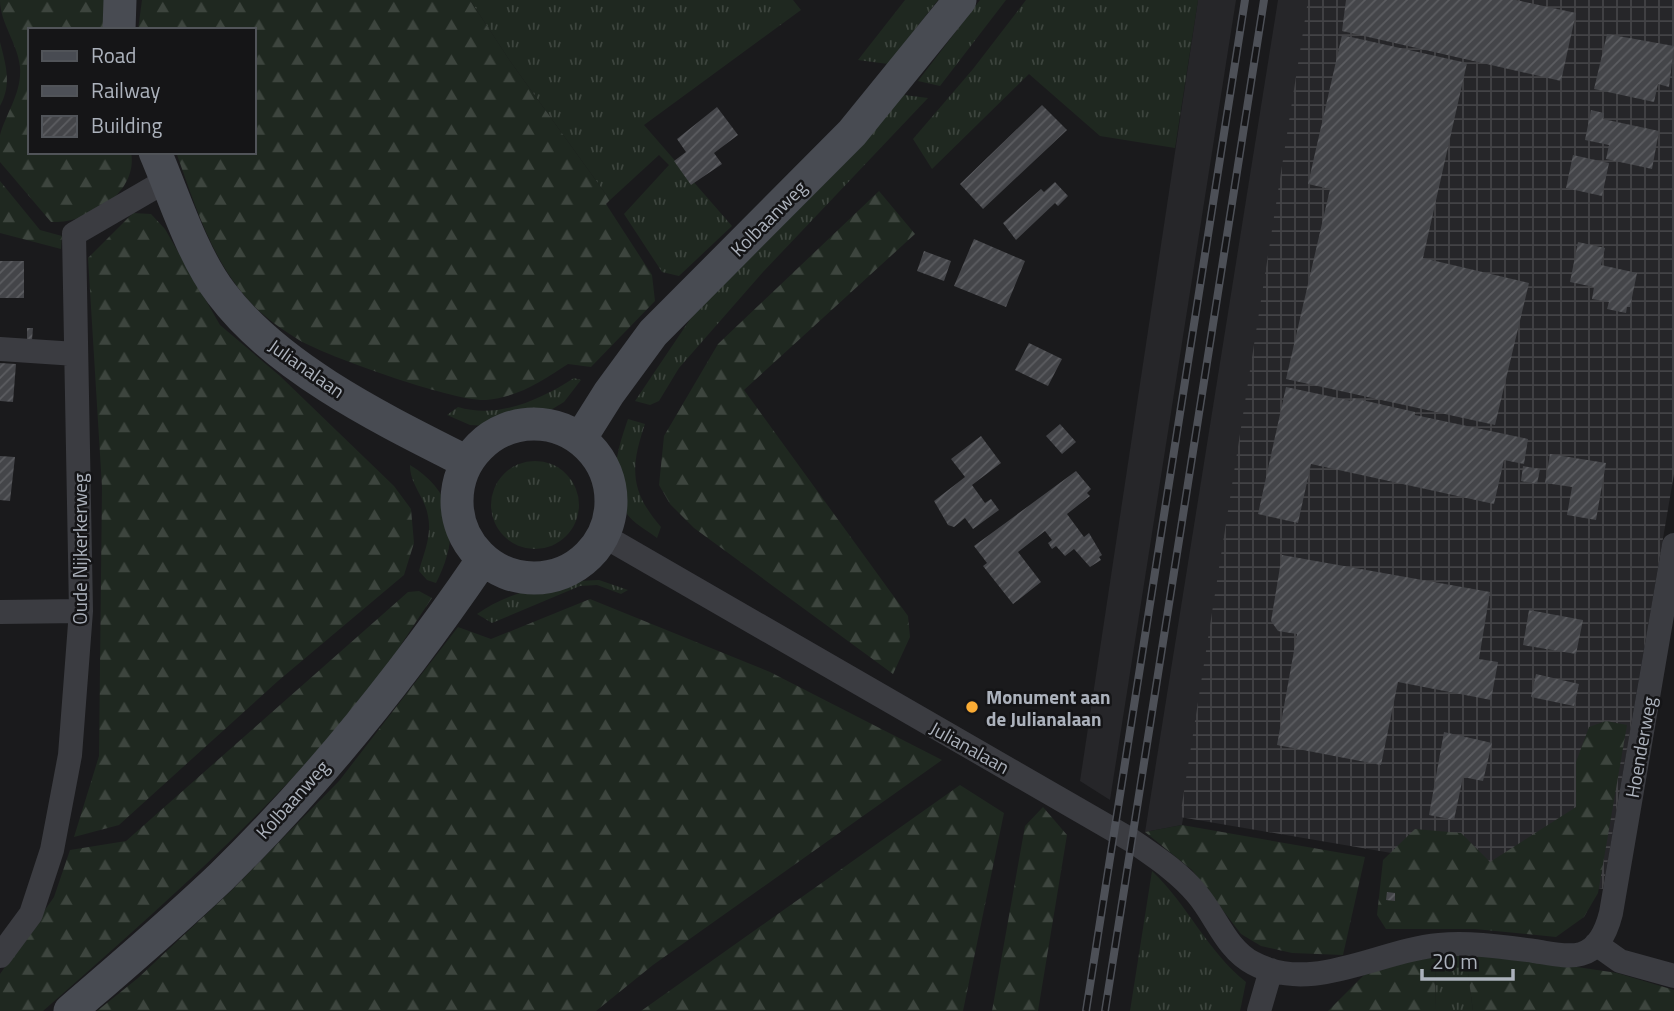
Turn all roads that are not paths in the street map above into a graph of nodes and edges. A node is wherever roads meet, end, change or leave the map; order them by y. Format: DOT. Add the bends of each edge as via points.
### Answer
graph roads {
  1 [pos="120,0"];
  2 [pos="960,0"];
  3 [pos="119,28"];
  4 [pos="161,166"];
  5 [pos="0,349"];
  6 [pos="76,354"];
  7 [pos="580,439"];
  8 [pos="467,462"];
  9 [pos="604,536"];
  10 [pos="1674,545"];
  11 [pos="483,559"];
  12 [pos="81,611"];
  13 [pos="0,612"];
  14 [pos="1596,944"];
  15 [pos="0,956"];
  16 [pos="1271,970"];
  17 [pos="1674,976"];
  18 [pos="70,1011"];
  19 [pos="1259,1011"];
  1 -- 3 [label="street"];
  2 -- 7 [label="street, Kolbaanweg" via="852,133 653,333"];
  4 -- 6 [label="street, Oude Nijkerkerweg" via="74,234"];
  4 -- 8 [label="street, Julianalaan" via="220,293 275,348 344,394"];
  5 -- 6 [label="street"];
  6 -- 12 [label="street, Oude Nijkerkerweg"];
  7 -- 8 [label="street" via="557,427 531,424 506,429 483,442"];
  7 -- 9 [label="street" via="598,458 610,483 611,510"];
  8 -- 11 [label="street" via="459,482 460,524"];
  9 -- 11 [label="street" via="579,564 535,579 507,574"];
  9 -- 16 [label="street, Julianalaan" via="1131,840 1197,893 1240,955"];
  10 -- 14 [label="street, Hoenderweg" via="1611,913"];
  11 -- 18 [label="street, Kolbaanweg" via="388,691 293,799 222,876"];
  12 -- 13 [label="street"];
  12 -- 15 [label="street, Oude Nijkerkerweg" via="70,755 52,850 31,914"];
  14 -- 16 [label="street, Julianalaan" via="1586,952 1567,955 1442,944 1308,975"];
  14 -- 17 [label="street" via="1620,961"];
  16 -- 19 [label="street"];
}
